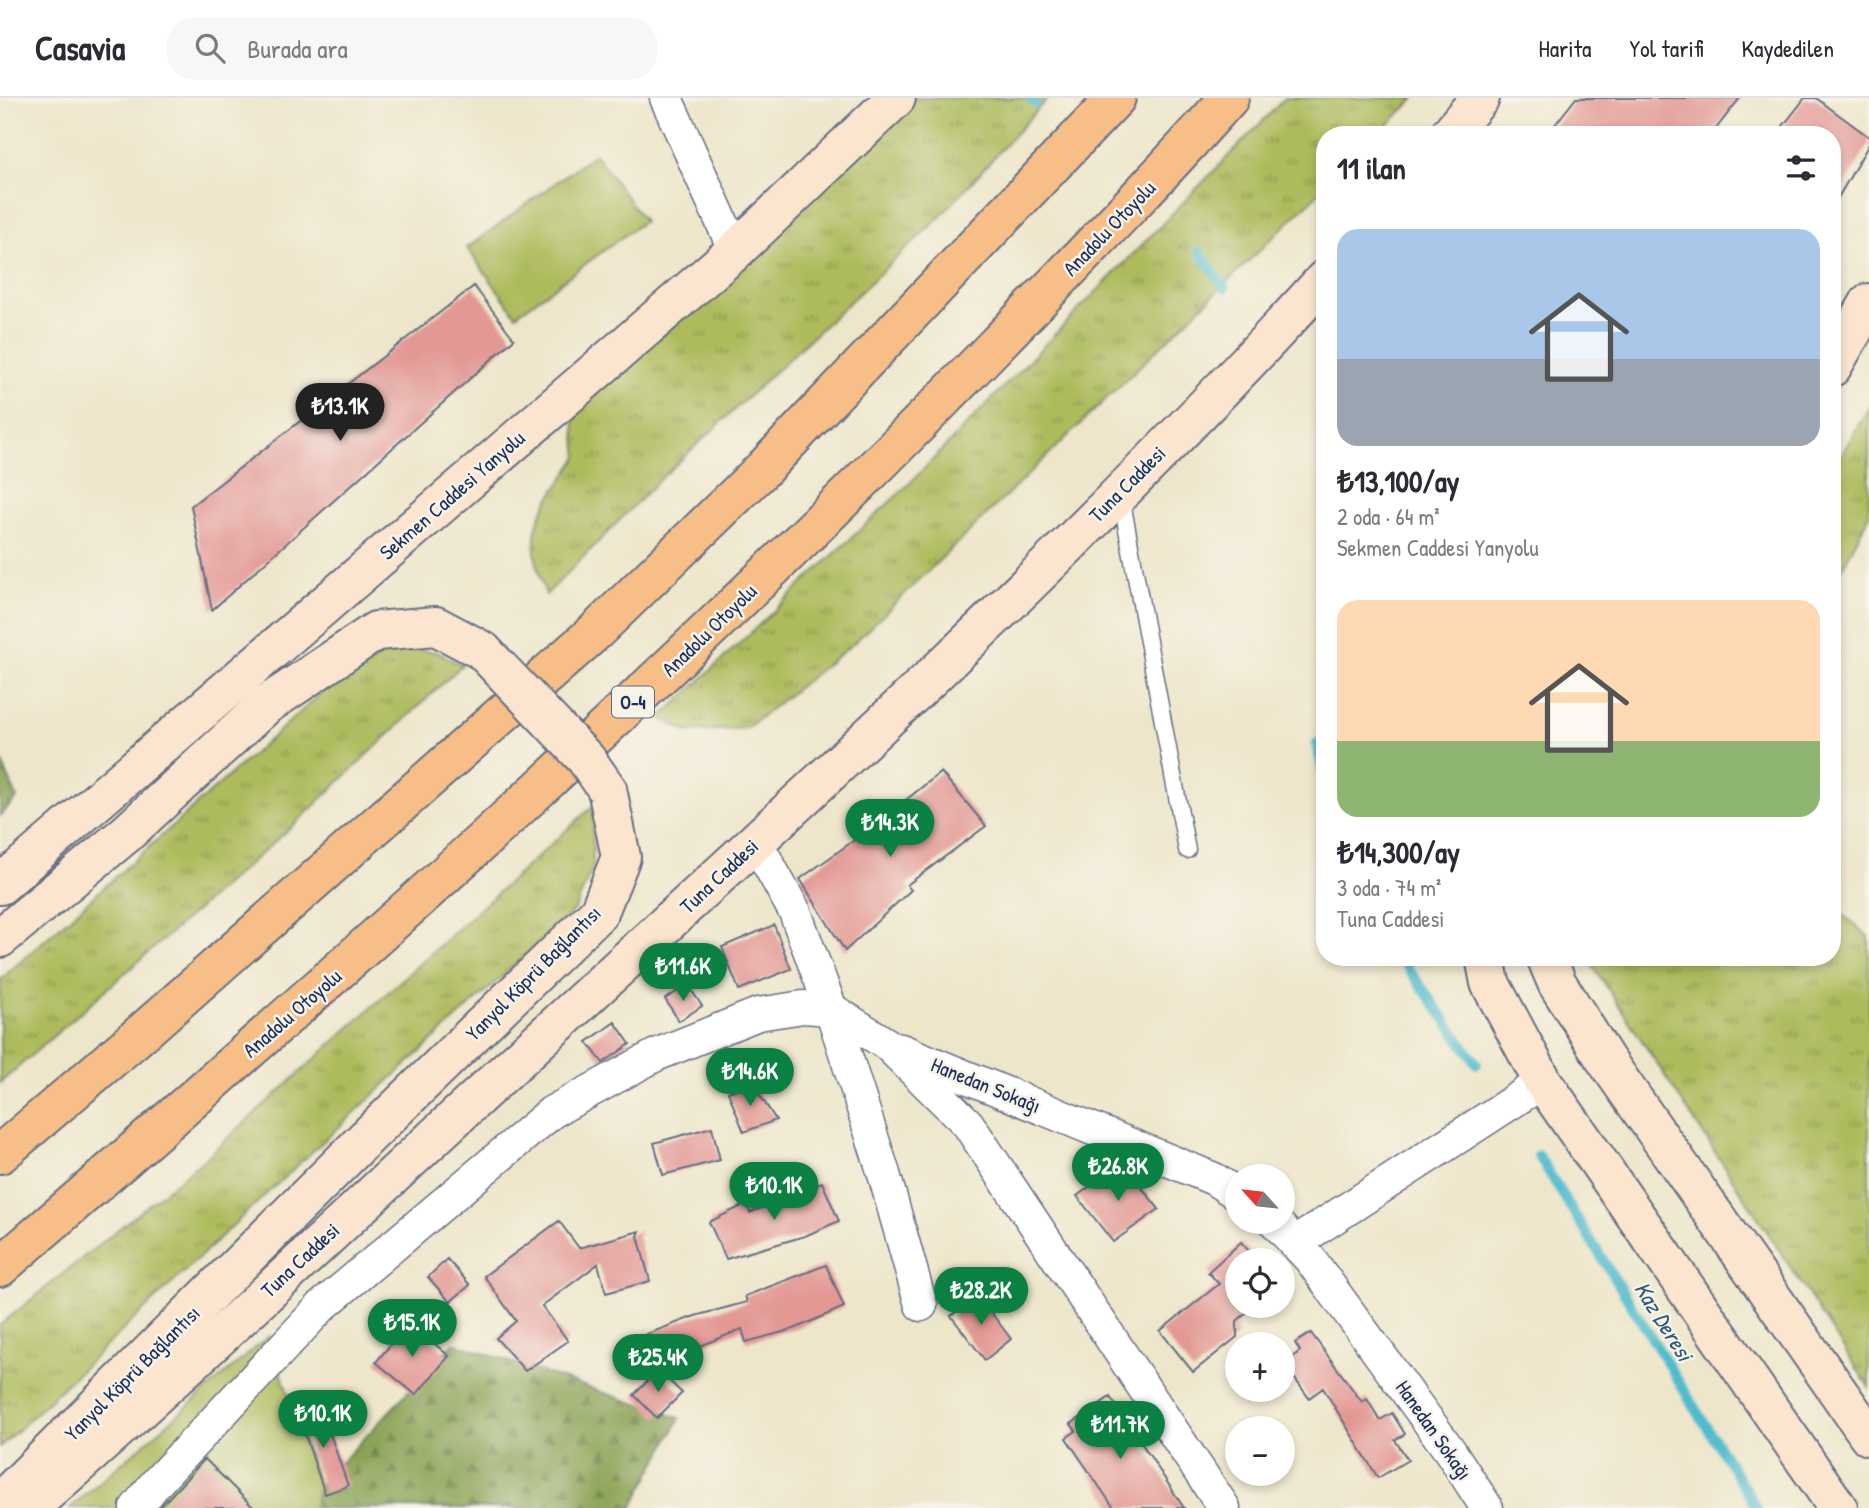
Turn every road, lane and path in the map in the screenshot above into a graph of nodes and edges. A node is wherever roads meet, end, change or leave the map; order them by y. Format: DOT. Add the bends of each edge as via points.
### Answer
graph roads {
  1 [pos="666,98"];
  2 [pos="896,98"];
  3 [pos="1116,98"];
  4 [pos="1229,98"];
  5 [pos="1480,98"];
  6 [pos="1457,126"];
  7 [pos="735,251"];
  8 [pos="1316,289"];
  9 [pos="1869,303"];
  10 [pos="1841,351"];
  11 [pos="1119,491"];
  12 [pos="757,842"];
  13 [pos="1187,850"];
  14 [pos="0,885"];
  15 [pos="0,938"];
  16 [pos="1487,966"];
  17 [pos="1550,966"];
  18 [pos="831,1009"];
  19 [pos="888,1045"];
  20 [pos="1543,1082"];
  21 [pos="0,1154"];
  22 [pos="1225,1187"];
  23 [pos="1295,1226"];
  24 [pos="1287,1234"];
  25 [pos="0,1267"];
  26 [pos="921,1305"];
  27 [pos="1869,1436"];
  28 [pos="0,1503"];
  29 [pos="29,1508"];
  30 [pos="136,1508"];
  31 [pos="1224,1508"];
  32 [pos="1487,1508"];
  33 [pos="1838,1508"];
  1 -- 7 [label="street"];
  2 -- 7 [label="main road, Sekmen Caddesi Yanyolu"];
  3 -- 21 [label="highway" via="763,469 596,631"];
  4 -- 25 [label="highway, Anadolu Otoyolu / O-4" via="1166,170 888,456 671,667 438,884"];
  5 -- 6 [label="main road"];
  7 -- 14 [label="main road, Sekmen Caddesi Yanyolu"];
  8 -- 11 [label="main road, Tuna Caddesi"];
  9 -- 10 [label="main road"];
  11 -- 12 [label="main road, Tuna Caddesi"];
  11 -- 13 [label="lane"];
  12 -- 18 [label="street" via="795,912"];
  12 -- 29 [label="main road, Tuna Caddesi"];
  15 -- 28 [label="main road, Yanyol Köprü Bağlantısı, bridge" via="126,834 266,705 376,631 436,626 484,651 586,759 607,789 621,858 599,912"];
  16 -- 20 [label="main road" via="1490,983"];
  17 -- 27 [label="main road" via="1605,1059"];
  18 -- 19 [label="street"];
  18 -- 26 [label="street"];
  18 -- 30 [label="street" via="803,1007 758,1014 656,1055 552,1112 322,1306"];
  19 -- 22 [label="street, Hanedan Sokağı"];
  19 -- 31 [label="street" via="968,1124"];
  20 -- 23 [label="street"];
  20 -- 33 [label="main road"];
  24 -- 32 [label="street, Hanedan Sokağı" via="1310,1259"];
}
